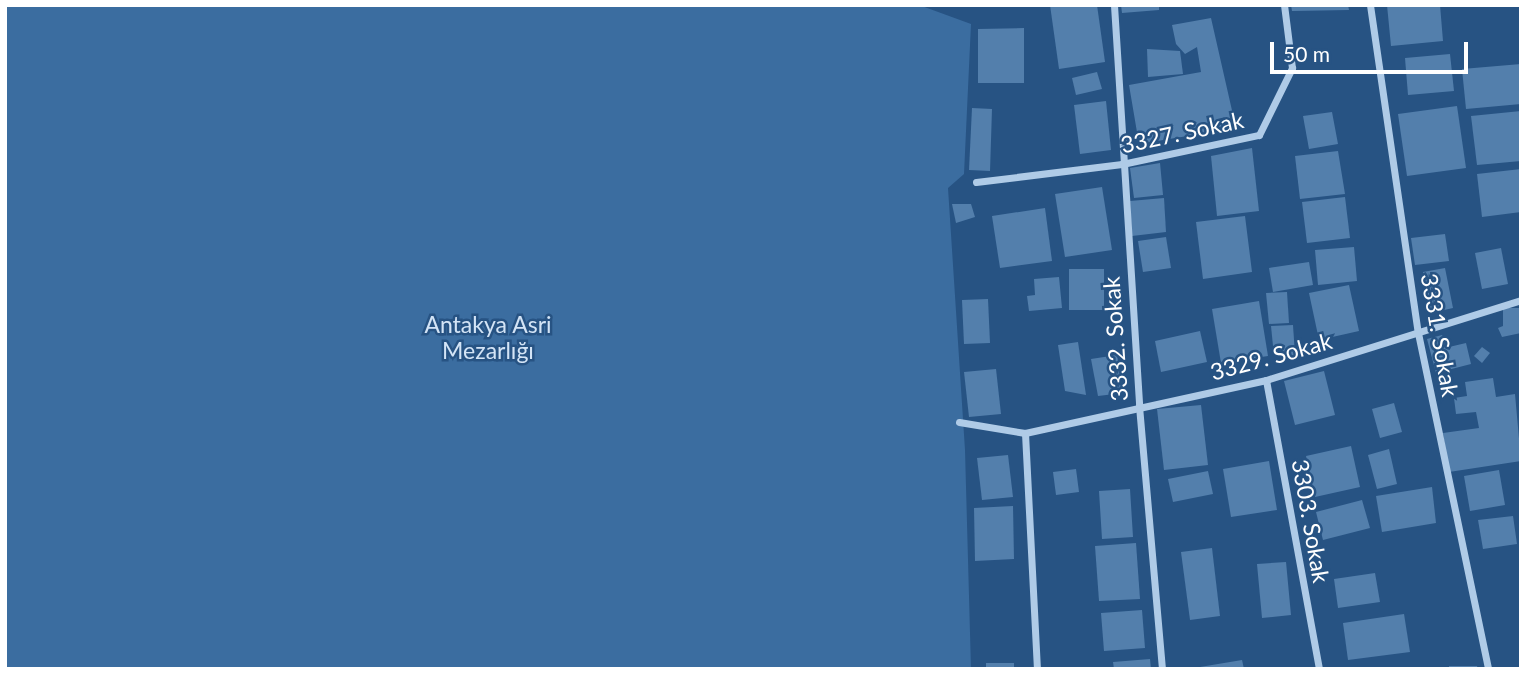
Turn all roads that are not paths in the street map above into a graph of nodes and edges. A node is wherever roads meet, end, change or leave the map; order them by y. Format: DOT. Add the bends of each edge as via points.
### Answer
graph roads {
  1 [pos="1114,5"];
  2 [pos="1284,5"];
  3 [pos="1370,5"];
  4 [pos="1122,164"];
  5 [pos="976,182"];
  6 [pos="1521,300"];
  7 [pos="1418,332"];
  8 [pos="1266,380"];
  9 [pos="1139,406"];
  10 [pos="959,422"];
  11 [pos="1026,433"];
  12 [pos="1037,669"];
  13 [pos="1162,669"];
  14 [pos="1319,669"];
  15 [pos="1488,669"];
  1 -- 4 [label="street, 3332. Sokak"];
  2 -- 4 [label="street, 3327. Sokak" via="1292,68 1259,135"];
  3 -- 7 [label="street, 3331. Sokak"];
  4 -- 5 [label="street, 3327. Sokak"];
  4 -- 9 [label="street, 3332. Sokak"];
  6 -- 7 [label="street, 3329. Sokak"];
  7 -- 8 [label="street, 3329. Sokak"];
  7 -- 15 [label="street, 3331. Sokak"];
  8 -- 9 [label="street, 3329. Sokak"];
  8 -- 14 [label="street, 3303. Sokak"];
  9 -- 11 [label="street, 3329. Sokak"];
  9 -- 13 [label="street, 3332. Sokak"];
  10 -- 11 [label="street, 3329. Sokak"];
  11 -- 12 [label="street"];
}
